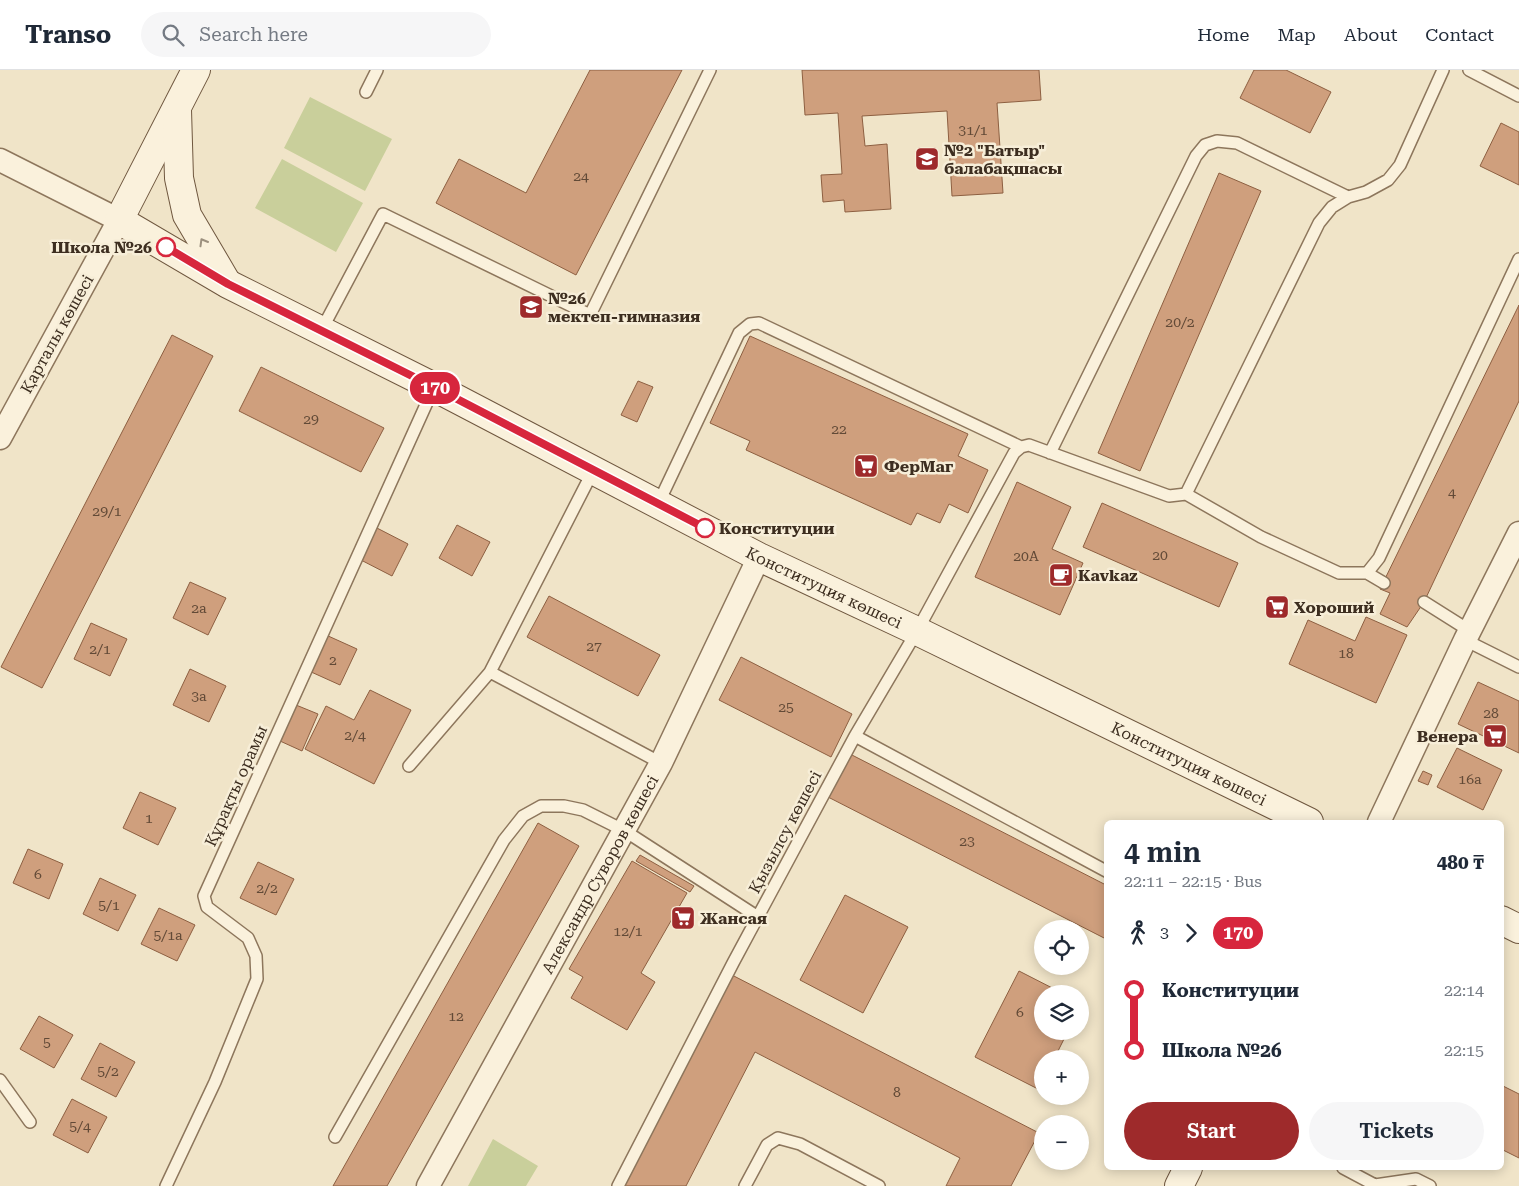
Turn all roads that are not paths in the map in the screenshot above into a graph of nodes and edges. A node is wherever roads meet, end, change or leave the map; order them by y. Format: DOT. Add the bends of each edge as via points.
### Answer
graph roads {
  1 [pos="196,70"];
  2 [pos="377,70"];
  3 [pos="710,70"];
  4 [pos="1443,70"];
  5 [pos="1469,70"];
  6 [pos="366,92"];
  7 [pos="1519,96"];
  8 [pos="177,104"];
  9 [pos="0,160"];
  10 [pos="1348,197"];
  11 [pos="119,220"];
  12 [pos="1519,259"];
  13 [pos="228,284"];
  14 [pos="321,330"];
  15 [pos="434,387"];
  16 [pos="0,438"];
  17 [pos="1021,447"];
  18 [pos="1050,453"];
  19 [pos="593,470"];
  20 [pos="1186,494"];
  21 [pos="658,504"];
  22 [pos="1519,533"];
  23 [pos="760,557"];
  24 [pos="1367,573"];
  25 [pos="1384,583"];
  26 [pos="1424,602"];
  27 [pos="917,631"];
  28 [pos="1468,636"];
  29 [pos="1519,667"];
  30 [pos="490,672"];
  31 [pos="855,736"];
  32 [pos="661,763"];
  33 [pos="409,766"];
  34 [pos="1305,820"];
  35 [pos="1380,820"];
  36 [pos="625,831"];
  37 [pos="1104,870"];
  38 [pos="758,916"];
  39 [pos="1504,922"];
  40 [pos="1519,929"];
  41 [pos="0,1080"];
  42 [pos="30,1122"];
  43 [pos="335,1136"];
  44 [pos="1187,1170"];
  45 [pos="1347,1170"];
  46 [pos="166,1186"];
  47 [pos="428,1186"];
  48 [pos="618,1186"];
  49 [pos="745,1186"];
  50 [pos="879,1186"];
  51 [pos="1178,1186"];
  52 [pos="1430,1186"];
  1 -- 8 [label="main road, Қарталы көшесі"];
  2 -- 6 [label="lane"];
  3 -- 14 [label="lane" via="590,315 383,214"];
  4 -- 10 [label="lane" via="1400,165 1388,180"];
  5 -- 7 [label="lane"];
  8 -- 11 [label="main road, Қарталы көшесі"];
  13 -- 8 [label="main road, one-way" via="187,215 179,178"];
  9 -- 11 [label="street, Конституция көшесі"];
  10 -- 18 [label="lane" via="1237,143 1217,141 1205,145 1196,156"];
  10 -- 20 [label="lane" via="1332,207 1319,223"];
  11 -- 13 [label="main road, Конституция көшесі"];
  11 -- 16 [label="street, Қарталы көшесі"];
  12 -- 24 [label="lane" via="1380,558"];
  13 -- 14 [label="main road, Конституция көшесі"];
  14 -- 15 [label="main road, Конституция көшесі"];
  15 -- 19 [label="main road, Конституция көшесі"];
  15 -- 46 [label="lane, Құрақты орамы" via="204,896 207,907 248,938 256,956 257,980 215,1082"];
  17 -- 18 [label="lane" via="1029,445"];
  17 -- 21 [label="lane" via="759,323 750,324 739,333"];
  17 -- 27 [label="lane, Қызылсу көшесі" via="1014,453"];
  18 -- 20 [label="lane" via="1169,496"];
  19 -- 21 [label="main road, Конституция көшесі"];
  19 -- 30 [label="lane"];
  20 -- 24 [label="lane" via="1261,537 1339,572"];
  21 -- 23 [label="main road, Конституция көшесі"];
  22 -- 28 [label="street"];
  23 -- 27 [label="main road, Конституция көшесі"];
  23 -- 32 [label="street, Александр Суворов көшесі"];
  24 -- 25 [label="lane"];
  26 -- 28 [label="lane"];
  27 -- 31 [label="lane, Қызылсу көшесі"];
  27 -- 34 [label="main road, Конституция көшесі"];
  28 -- 29 [label="lane"];
  28 -- 35 [label="street"];
  30 -- 32 [label="lane"];
  30 -- 33 [label="lane"];
  31 -- 37 [label="lane"];
  31 -- 38 [label="lane, Қызылсу көшесі"];
  32 -- 36 [label="street, Александр Суворов көшесі"];
  36 -- 38 [label="lane"];
  36 -- 43 [label="lane" via="583,810 564,806 541,806 523,816 504,840"];
  36 -- 47 [label="street, Александр Суворов көшесі"];
  38 -- 48 [label="lane, Қызылсу көшесі"];
  39 -- 40 [label="main road"];
  41 -- 42 [label="lane"];
  44 -- 51 [label="main road"];
  45 -- 52 [label="lane" via="1375,1185 1416,1179"];
  49 -- 50 [label="lane" via="767,1145 778,1138 800,1144"];
}
